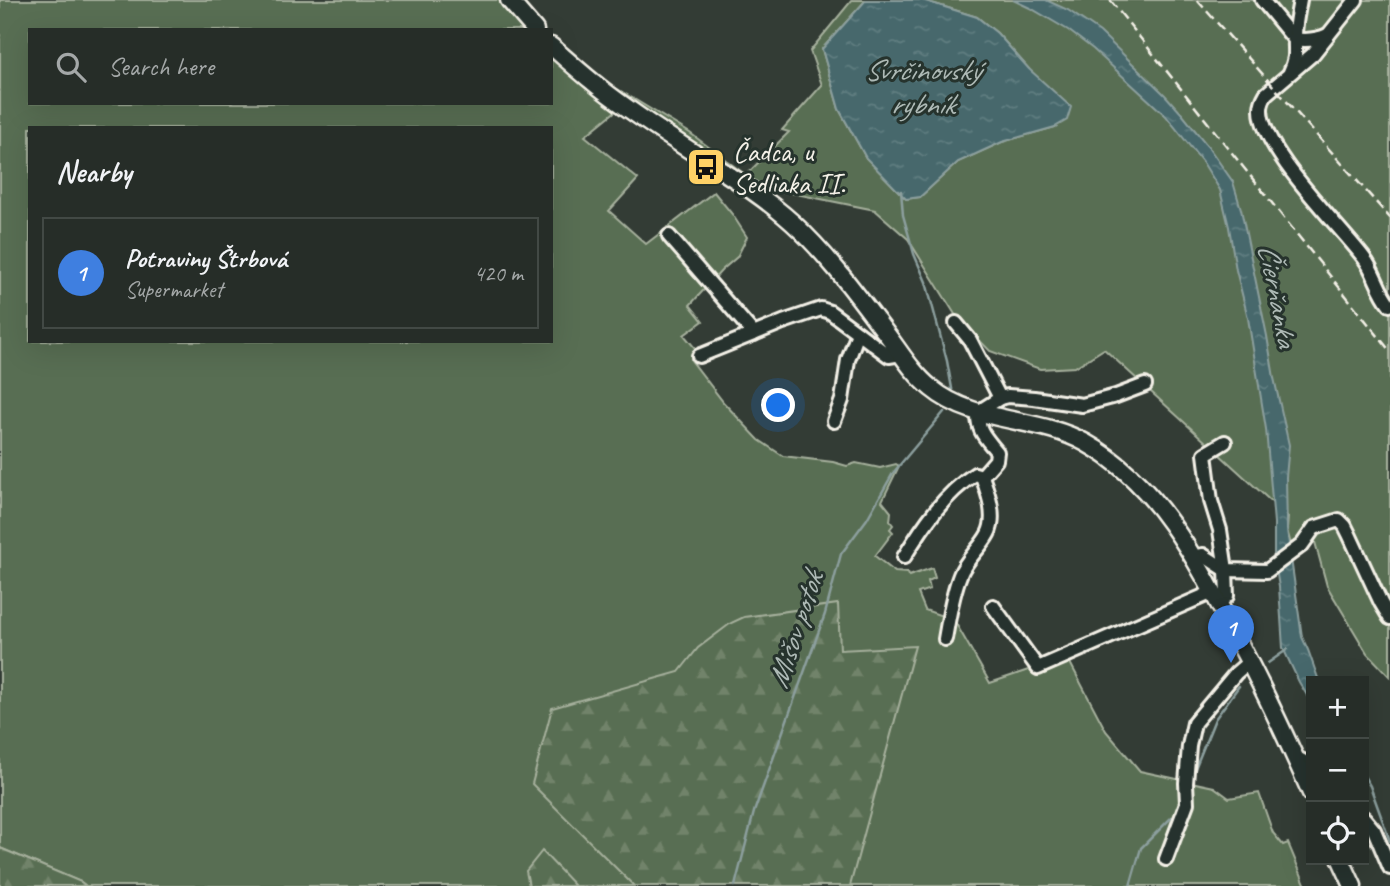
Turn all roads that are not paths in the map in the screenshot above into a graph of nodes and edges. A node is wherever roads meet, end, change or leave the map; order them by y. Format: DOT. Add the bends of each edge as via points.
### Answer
graph roads {
  1 [pos="509,0"];
  2 [pos="1262,0"];
  3 [pos="1300,0"];
  4 [pos="1356,0"];
  5 [pos="533,28"];
  6 [pos="1328,35"];
  7 [pos="1294,38"];
  8 [pos="553,48"];
  9 [pos="1290,73"];
  10 [pos="669,236"];
  11 [pos="1390,305"];
  12 [pos="956,323"];
  13 [pos="858,333"];
  14 [pos="754,334"];
  15 [pos="899,351"];
  16 [pos="699,356"];
  17 [pos="1145,385"];
  18 [pos="1000,398"];
  19 [pos="978,412"];
  20 [pos="834,421"];
  21 [pos="1225,442"];
  22 [pos="982,476"];
  23 [pos="904,557"];
  24 [pos="1193,557"];
  25 [pos="1226,570"];
  26 [pos="1216,598"];
  27 [pos="993,606"];
  28 [pos="1390,618"];
  29 [pos="945,639"];
  30 [pos="1250,661"];
  31 [pos="1295,757"];
  32 [pos="1306,762"];
  33 [pos="1306,782"];
  34 [pos="1369,824"];
  35 [pos="1166,859"];
  36 [pos="1344,865"];
  37 [pos="1390,868"];
  38 [pos="1353,886"];
  1 -- 5 [label="main road"];
  2 -- 7 [label="street"];
  3 -- 7 [label="street"];
  4 -- 6 [label="street"];
  6 -- 7 [label="street"];
  6 -- 9 [label="street"];
  7 -- 9 [label="street"];
  8 -- 15 [label="main road" via="595,84 789,219 841,273"];
  9 -- 11 [label="street" via="1261,102 1265,128 1281,158 1366,260"];
  10 -- 14 [label="street"];
  12 -- 18 [label="street" via="971,340"];
  13 -- 14 [label="street" via="821,309"];
  13 -- 15 [label="street" via="889,356"];
  13 -- 20 [label="street"];
  14 -- 16 [label="street"];
  15 -- 19 [label="main road" via="932,390"];
  17 -- 18 [label="street" via="1082,405"];
  18 -- 19 [label="street"];
  19 -- 22 [label="street" via="977,423 997,452"];
  19 -- 24 [label="main road" via="1050,428 1096,449 1149,496"];
  21 -- 25 [label="street" via="1205,454"];
  22 -- 23 [label="street" via="975,474 961,482 927,520"];
  22 -- 29 [label="street" via="991,524 961,571"];
  24 -- 25 [label="street" via="1203,555"];
  24 -- 26 [label="main road"];
  25 -- 26 [label="street" via="1227,596"];
  25 -- 28 [label="street" via="1267,570 1302,545 1314,528 1339,520"];
  26 -- 27 [label="street" via="1038,668"];
  26 -- 30 [label="main road"];
  30 -- 31 [label="main road"];
  30 -- 35 [label="street" via="1194,723 1186,803"];
  31 -- 32 [label="street"];
  31 -- 33 [label="main road"];
  34 -- 37 [label="street"];
  36 -- 38 [label="main road"];
}
